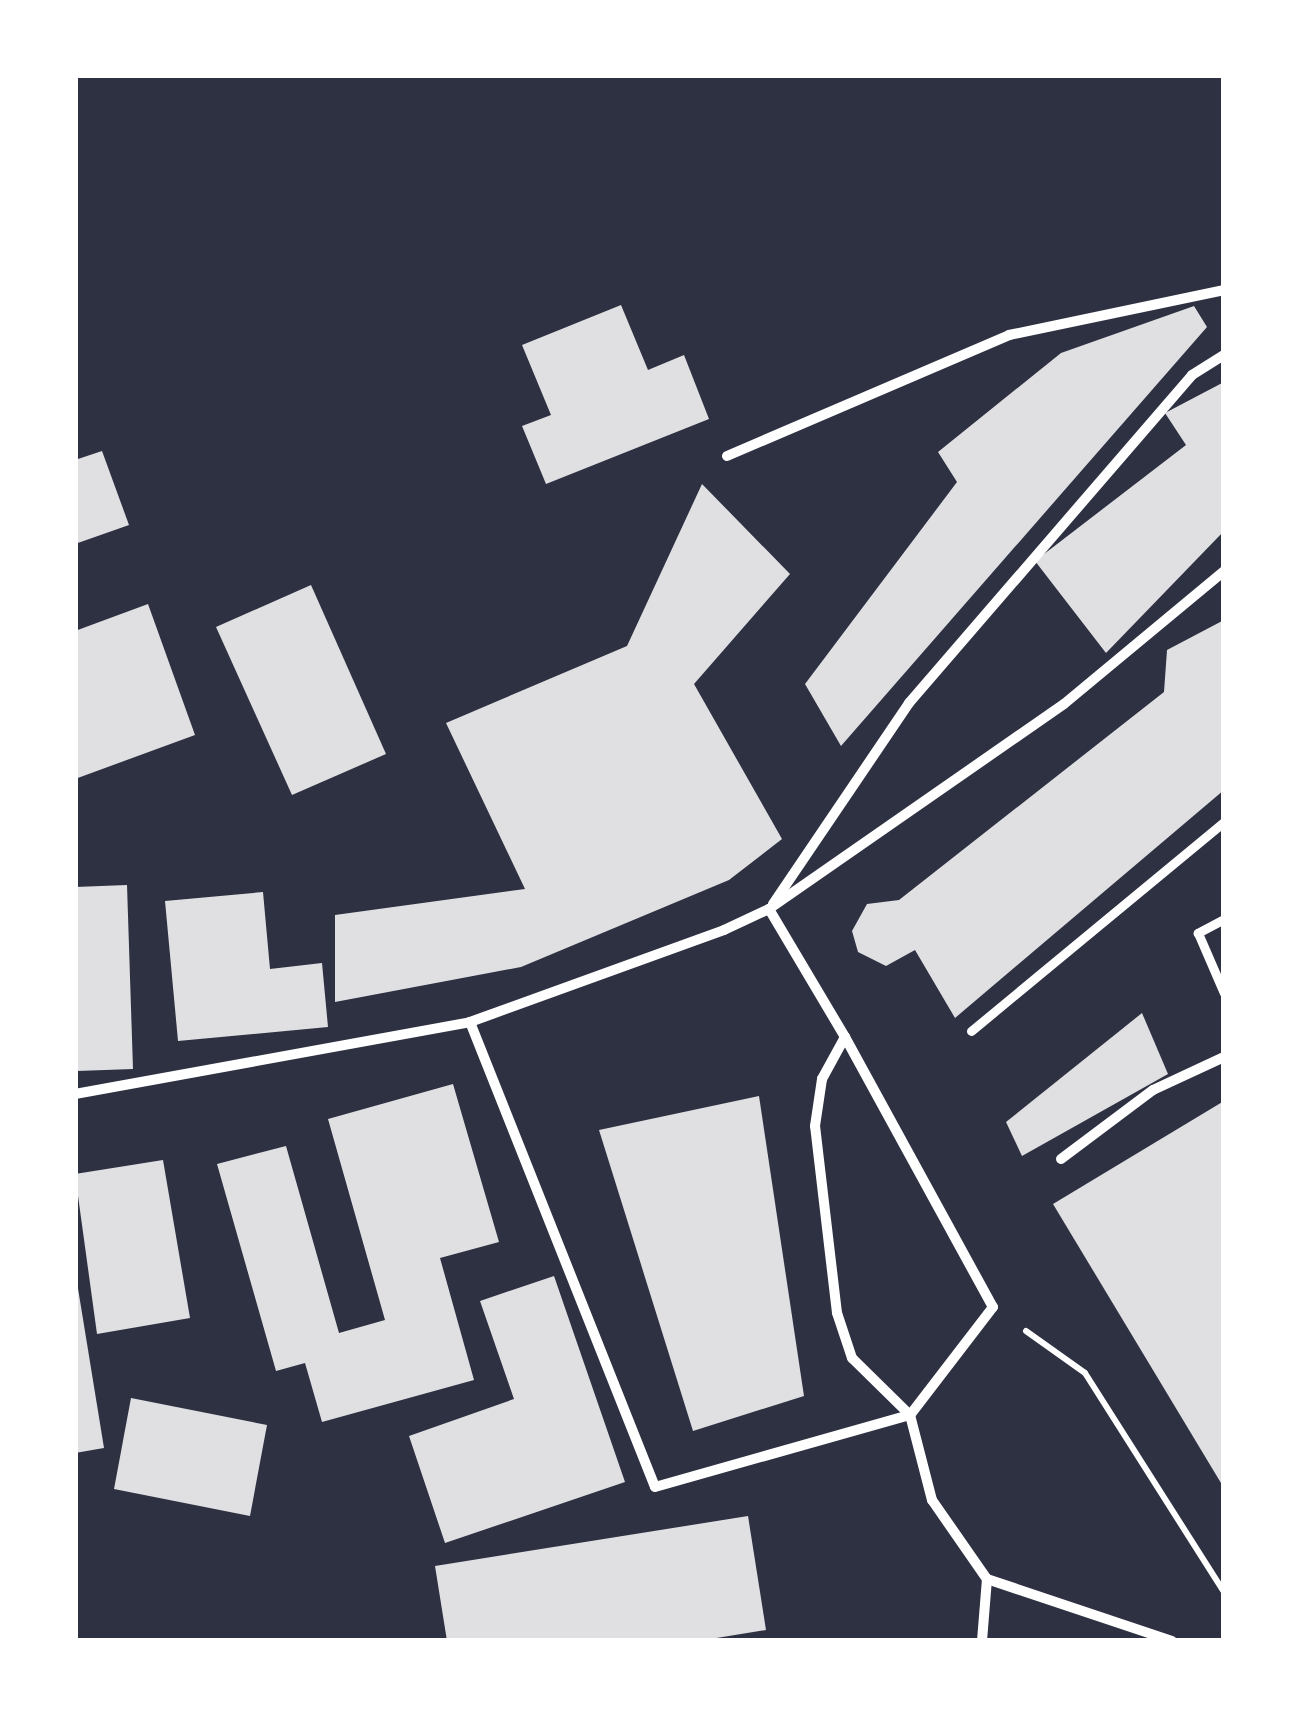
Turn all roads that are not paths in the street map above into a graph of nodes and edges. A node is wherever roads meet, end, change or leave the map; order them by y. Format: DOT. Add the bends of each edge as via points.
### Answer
graph roads {
  1 [pos="1224,290"];
  2 [pos="1224,354"];
  3 [pos="727,456"];
  4 [pos="1224,571"];
  5 [pos="1223,824"];
  6 [pos="769,909"];
  7 [pos="1224,919"];
  8 [pos="1224,993"];
  9 [pos="470,1022"];
  10 [pos="971,1031"];
  11 [pos="845,1036"];
  12 [pos="1224,1057"];
  13 [pos="75,1094"];
  14 [pos="1061,1158"];
  15 [pos="910,1415"];
  16 [pos="987,1579"];
  17 [pos="982,1641"];
  18 [pos="1172,1641"];
  1 -- 3 [label="street" via="1009,335"];
  2 -- 6 [label="street" via="1192,375 909,704"];
  4 -- 6 [label="street" via="1064,704"];
  5 -- 10 [label="street"];
  6 -- 9 [label="street" via="580,989"];
  6 -- 11 [label="street"];
  7 -- 8 [label="street" via="1198,932"];
  9 -- 13 [label="street"];
  9 -- 15 [label="street" via="655,1487"];
  11 -- 15 [label="street" via="822,1079 815,1126 837,1313 852,1358"];
  11 -- 15 [label="street" via="992,1307"];
  12 -- 14 [label="street" via="1153,1090"];
  15 -- 16 [label="street" via="932,1500"];
  16 -- 17 [label="street"];
  16 -- 18 [label="street"];
}
